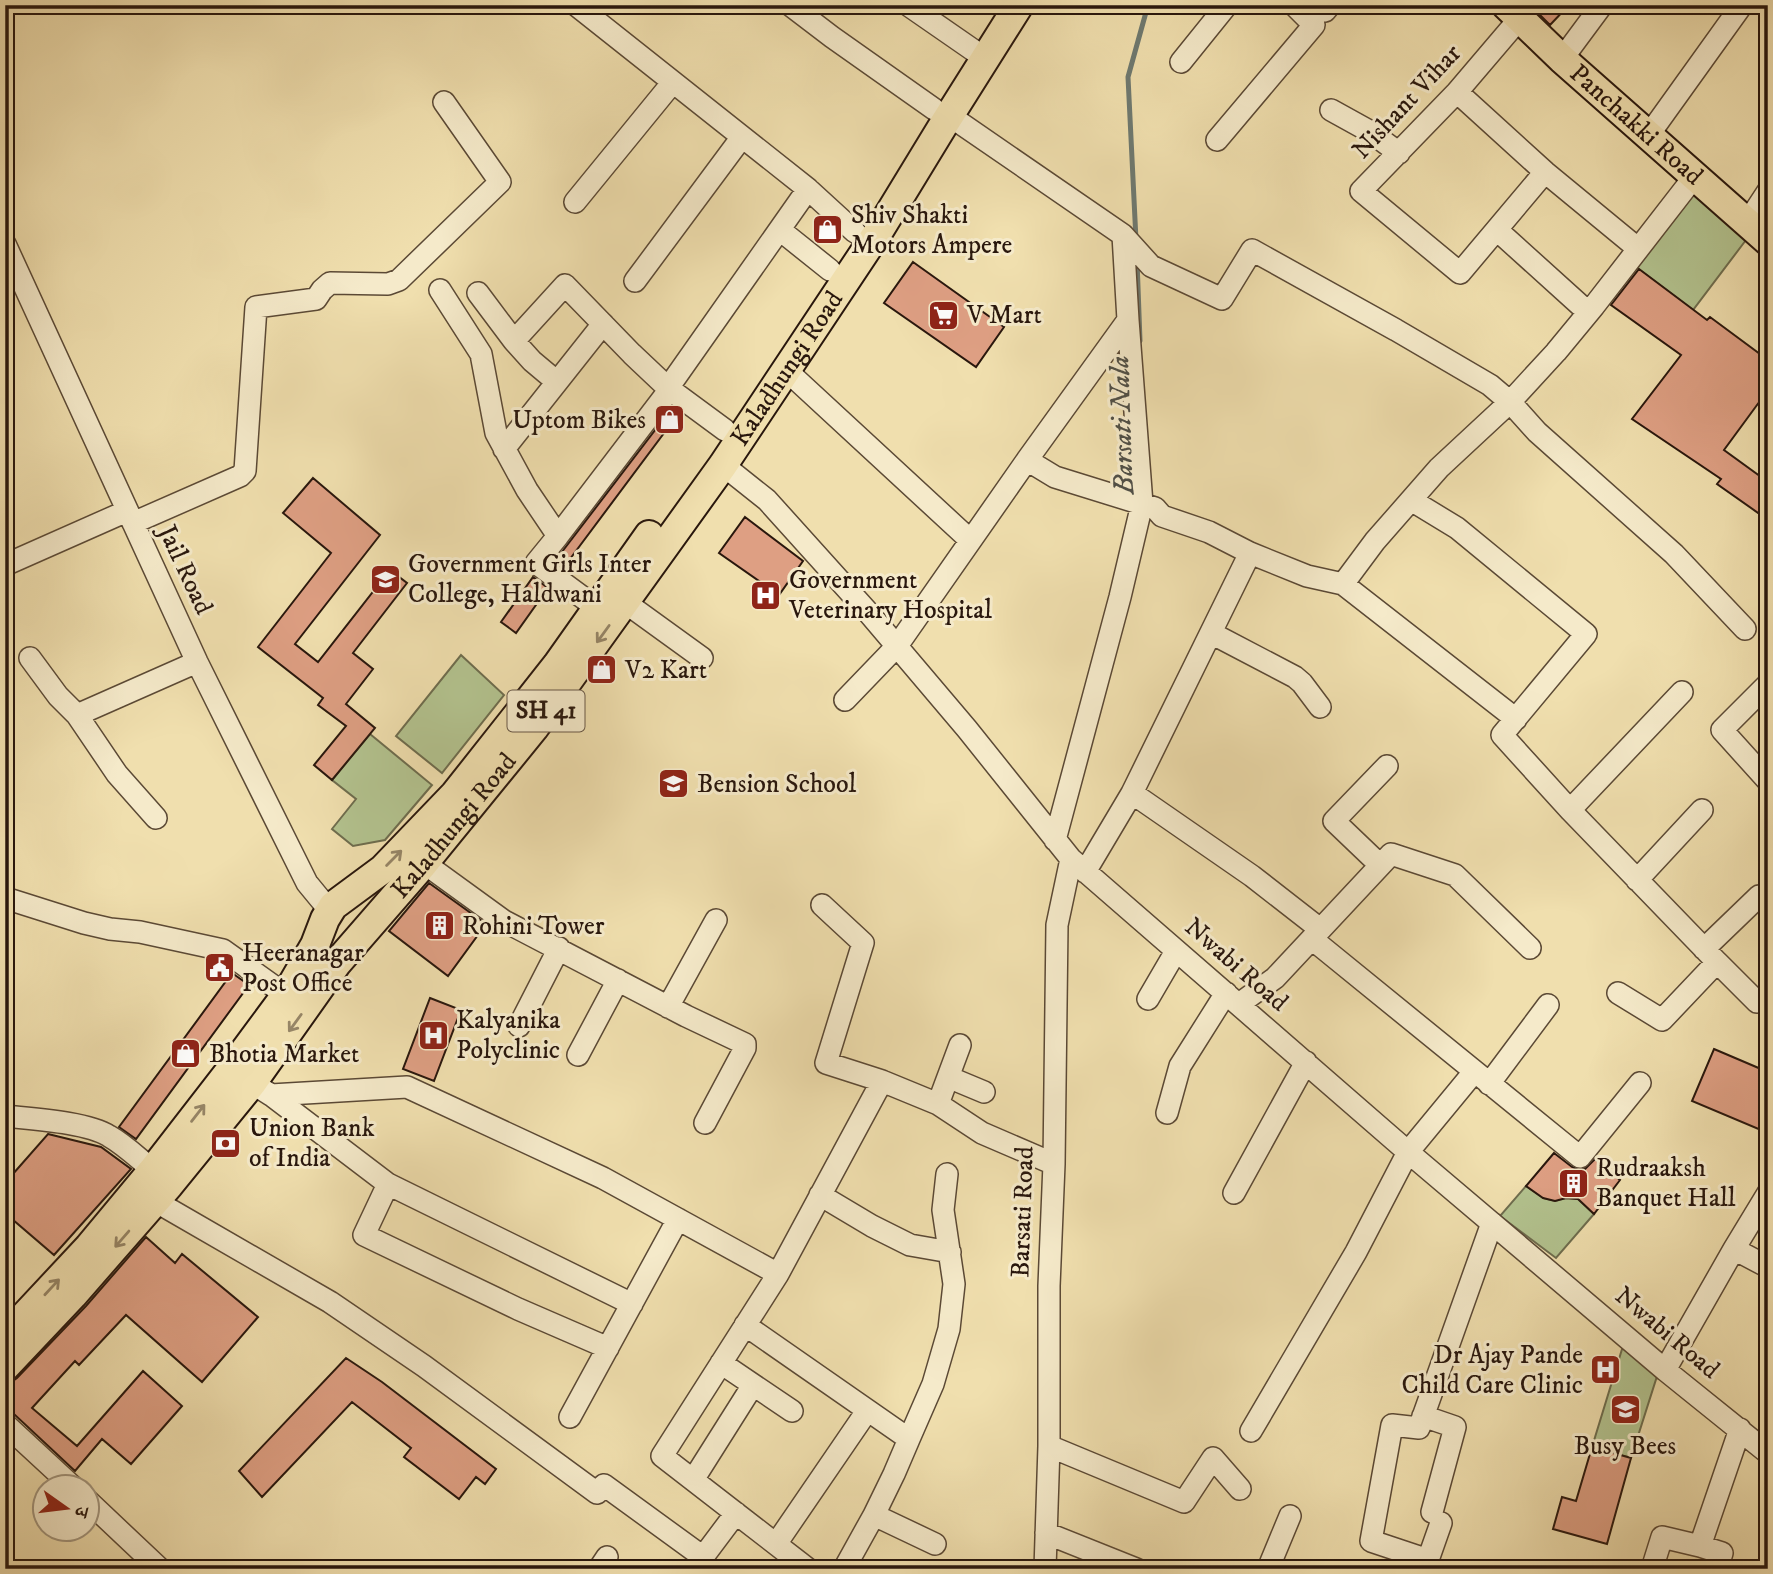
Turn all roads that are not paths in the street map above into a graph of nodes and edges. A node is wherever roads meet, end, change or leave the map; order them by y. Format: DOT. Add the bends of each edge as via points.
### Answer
graph roads {
  1 [pos="576,5"];
  2 [pos="790,5"];
  3 [pos="908,5"];
  4 [pos="1001,5"];
  5 [pos="1019,5"];
  6 [pos="1227,5"];
  7 [pos="1294,5"];
  8 [pos="1602,5"];
  9 [pos="1742,5"];
  10 [pos="1513,12"];
  11 [pos="973,50"];
  12 [pos="1562,59"];
  13 [pos="1181,62"];
  14 [pos="673,82"];
  15 [pos="1457,92"];
  16 [pos="444,102"];
  17 [pos="1331,110"];
  18 [pos="942,113"];
  19 [pos="1648,136"];
  20 [pos="742,137"];
  21 [pos="1217,139"];
  22 [pos="1399,153"];
  23 [pos="1545,172"];
  24 [pos="1694,177"];
  25 [pos="808,189"];
  26 [pos="1768,191"];
  27 [pos="575,202"];
  28 [pos="780,230"];
  29 [pos="1497,230"];
  30 [pos="855,232"];
  31 [pos="1757,232"];
  32 [pos="1630,242"];
  33 [pos="5,244"];
  34 [pos="1131,245"];
  35 [pos="830,270"];
  36 [pos="635,281"];
  37 [pos="440,290"];
  38 [pos="478,293"];
  39 [pos="1580,305"];
  40 [pos="1128,320"];
  41 [pos="603,324"];
  42 [pos="514,341"];
  43 [pos="786,370"];
  44 [pos="557,382"];
  45 [pos="669,388"];
  46 [pos="1510,402"];
  47 [pos="725,430"];
  48 [pos="504,449"];
  49 [pos="715,460"];
  50 [pos="1027,460"];
  51 [pos="1411,500"];
  52 [pos="1149,506"];
  53 [pos="130,517"];
  54 [pos="558,536"];
  55 [pos="971,540"];
  56 [pos="1250,553"];
  57 [pos="5,565"];
  58 [pos="1343,584"];
  59 [pos="626,603"];
  60 [pos="597,608"];
  61 [pos="1745,629"];
  62 [pos="1211,633"];
  63 [pos="897,646"];
  64 [pos="30,658"];
  65 [pos="702,658"];
  66 [pos="197,662"];
  67 [pos="1768,684"];
  68 [pos="1682,692"];
  69 [pos="845,700"];
  70 [pos="1320,707"];
  71 [pos="78,715"];
  72 [pos="1516,719"];
  73 [pos="1387,766"];
  74 [pos="1768,781"];
  75 [pos="1132,793"];
  76 [pos="1570,810"];
  77 [pos="1702,810"];
  78 [pos="156,818"];
  79 [pos="1055,840"];
  80 [pos="424,863"];
  81 [pos="1380,865"];
  82 [pos="1078,866"];
  83 [pos="1637,880"];
  84 [pos="1759,896"];
  85 [pos="5,898"];
  86 [pos="341,902"];
  87 [pos="822,905"];
  88 [pos="377,917"];
  89 [pos="716,920"];
  90 [pos="1316,934"];
  91 [pos="315,945"];
  92 [pos="559,948"];
  93 [pos="1530,948"];
  94 [pos="1177,951"];
  95 [pos="1710,956"];
  96 [pos="337,963"];
  97 [pos="618,979"];
  98 [pos="1618,993"];
  99 [pos="286,995"];
  100 [pos="1233,998"];
  101 [pos="1148,999"];
  102 [pos="1757,1002"];
  103 [pos="1548,1005"];
  104 [pos="668,1006"];
  105 [pos="519,1026"];
  106 [pos="960,1045"];
  107 [pos="578,1055"];
  108 [pos="1306,1062"];
  109 [pos="948,1077"];
  110 [pos="1481,1078"];
  111 [pos="882,1080"];
  112 [pos="252,1082"];
  113 [pos="1640,1083"];
  114 [pos="984,1092"];
  115 [pos="938,1104"];
  116 [pos="1167,1113"];
  117 [pos="5,1116"];
  118 [pos="705,1123"];
  119 [pos="1408,1152"];
  120 [pos="1054,1164"];
  121 [pos="153,1170"];
  122 [pos="947,1174"];
  123 [pos="388,1184"];
  124 [pos="1234,1193"];
  125 [pos="1768,1193"];
  126 [pos="820,1195"];
  127 [pos="155,1201"];
  128 [pos="678,1219"];
  129 [pos="1492,1223"];
  130 [pos="1734,1249"];
  131 [pos="950,1252"];
  132 [pos="1768,1267"];
  133 [pos="778,1274"];
  134 [pos="632,1304"];
  135 [pos="745,1325"];
  136 [pos="5,1337"];
  137 [pos="608,1348"];
  138 [pos="721,1363"];
  139 [pos="5,1367"];
  140 [pos="1665,1370"];
  141 [pos="753,1385"];
  142 [pos="792,1411"];
  143 [pos="867,1411"];
  144 [pos="1423,1416"];
  145 [pos="570,1417"];
  146 [pos="5,1423"];
  147 [pos="1740,1429"];
  148 [pos="1251,1431"];
  149 [pos="909,1439"];
  150 [pos="1049,1446"];
  151 [pos="1768,1453"];
  152 [pos="57,1472"];
  153 [pos="693,1480"];
  154 [pos="1240,1489"];
  155 [pos="736,1513"];
  156 [pos="102,1514"];
  157 [pos="874,1515"];
  158 [pos="1290,1516"];
  159 [pos="1046,1533"];
  160 [pos="776,1544"];
  161 [pos="935,1544"];
  162 [pos="1700,1546"];
  163 [pos="699,1563"];
  164 [pos="160,1569"];
  165 [pos="808,1569"];
  166 [pos="844,1569"];
  167 [pos="1045,1569"];
  168 [pos="1136,1569"];
  169 [pos="1268,1569"];
  170 [pos="1652,1569"];
  171 [pos="1717,1569"];
  1 -- 14 [label="street"];
  2 -- 18 [label="street"];
  3 -- 11 [label="street"];
  4 -- 11 [label="main road, Kaladhungi Road / SH 41"];
  5 -- 18 [label="main road, Kaladhungi Road / SH 41"];
  6 -- 13 [label="street"];
  7 -- 21 [label="street" via="1314,24"];
  8 -- 12 [label="street"];
  9 -- 19 [label="street"];
  10 -- 12 [label="main road, Panchakki Road"];
  10 -- 15 [label="street, Nishant Vihar"];
  11 -- 18 [label="main road, Kaladhungi Road / SH 41"];
  12 -- 19 [label="main road, Panchakki Road"];
  14 -- 20 [label="street"];
  14 -- 27 [label="street"];
  15 -- 22 [label="street, Nishant Vihar"];
  15 -- 23 [label="street"];
  16 -- 53 [label="street" via="500,182 399,280 388,284 330,283 316,299 256,307 245,471"];
  17 -- 22 [label="street"];
  18 -- 30 [label="main road, Kaladhungi Road / SH 41"];
  18 -- 34 [label="street"];
  18 -- 43 [label="main road, Kaladhungi Road / SH 41" via="880,229"];
  19 -- 24 [label="main road, Panchakki Road"];
  20 -- 25 [label="street"];
  20 -- 36 [label="street"];
  22 -- 29 [label="street, Nishant Vihar" via="1361,191 1460,273"];
  23 -- 29 [label="street"];
  23 -- 32 [label="street"];
  24 -- 31 [label="main road, Panchakki Road"];
  24 -- 46 [label="street" via="1588,313"];
  25 -- 28 [label="street"];
  25 -- 30 [label="street"];
  26 -- 31 [label="street"];
  28 -- 35 [label="street"];
  28 -- 45 [label="street"];
  29 -- 39 [label="street"];
  30 -- 35 [label="main road, Kaladhungi Road / SH 41"];
  33 -- 53 [label="street, Jail Road"];
  34 -- 40 [label="street"];
  34 -- 46 [label="street" via="1151,266 1222,299 1252,250 1490,385"];
  35 -- 47 [label="main road, Kaladhungi Road / SH 41"];
  37 -- 48 [label="street" via="481,354 496,433"];
  38 -- 42 [label="street"];
  40 -- 50 [label="street"];
  40 -- 52 [label="street"];
  41 -- 42 [label="street" via="565,285"];
  41 -- 44 [label="street"];
  41 -- 45 [label="street"];
  42 -- 44 [label="street"];
  43 -- 49 [label="main road, Kaladhungi Road / SH 41"];
  43 -- 55 [label="street"];
  44 -- 48 [label="street"];
  45 -- 47 [label="street"];
  45 -- 54 [label="street"];
  46 -- 51 [label="street" via="1460,446"];
  46 -- 61 [label="street" via="1536,432 1674,554"];
  47 -- 49 [label="main road, Kaladhungi Road / SH 41"];
  48 -- 54 [label="street"];
  49 -- 59 [label="main road, Kaladhungi Road / SH 41"];
  49 -- 60 [label="main road, Kaladhungi Road / SH 41"];
  49 -- 63 [label="street, Nwabi Road" via="767,500"];
  50 -- 52 [label="street" via="1055,477"];
  50 -- 55 [label="street"];
  51 -- 58 [label="street"];
  51 -- 72 [label="street" via="1457,528 1586,634"];
  52 -- 56 [label="street" via="1162,516"];
  52 -- 79 [label="street"];
  53 -- 57 [label="street"];
  53 -- 66 [label="street, Jail Road"];
  54 -- 60 [label="street" via="536,563"];
  55 -- 63 [label="street"];
  56 -- 58 [label="street" via="1307,576"];
  56 -- 62 [label="street, Barsati Road"];
  58 -- 72 [label="street"];
  59 -- 65 [label="street"];
  59 -- 80 [label="main road, Kaladhungi Road / SH 41, one-way" via="534,728"];
  86 -- 60 [label="main road, Kaladhungi Road / SH 41, one-way" via="383,869 454,793"];
  62 -- 70 [label="street" via="1295,677"];
  62 -- 75 [label="street, Barsati Road"];
  63 -- 69 [label="street"];
  63 -- 79 [label="street, Nwabi Road"];
  64 -- 71 [label="street"];
  66 -- 71 [label="street"];
  66 -- 86 [label="street, Jail Road" via="307,883"];
  67 -- 74 [label="street" via="1721,730"];
  68 -- 76 [label="street"];
  71 -- 78 [label="street" via="117,774"];
  72 -- 76 [label="street" via="1502,735"];
  73 -- 81 [label="street" via="1334,821"];
  75 -- 82 [label="street, Barsati Road"];
  75 -- 90 [label="street" via="1252,876"];
  76 -- 83 [label="street"];
  77 -- 83 [label="street"];
  79 -- 82 [label="street, Nwabi Road"];
  80 -- 88 [label="main road, Kaladhungi Road / SH 41"];
  80 -- 92 [label="street" via="504,920"];
  81 -- 90 [label="street"];
  81 -- 93 [label="street" via="1391,854 1455,875"];
  82 -- 94 [label="street, Nwabi Road"];
  82 -- 120 [label="street, Barsati Road" via="1057,925"];
  83 -- 95 [label="street"];
  84 -- 95 [label="street"];
  85 -- 99 [label="street" via="97,926 223,950"];
  86 -- 88 [label="main road" via="358,895"];
  86 -- 91 [label="main road, Kaladhungi Road / SH 41" via="325,919"];
  87 -- 111 [label="street" via="863,943 826,1063"];
  88 -- 96 [label="main road, Kaladhungi Road / SH 41"];
  89 -- 104 [label="street"];
  90 -- 100 [label="street" via="1275,978"];
  90 -- 110 [label="street"];
  91 -- 96 [label="main road"];
  91 -- 99 [label="main road, Kaladhungi Road / SH 41"];
  92 -- 97 [label="street"];
  92 -- 105 [label="street"];
  94 -- 100 [label="street, Nwabi Road"];
  94 -- 101 [label="street"];
  95 -- 98 [label="street" via="1662,1020"];
  95 -- 102 [label="street"];
  96 -- 112 [label="main road, Kaladhungi Road / SH 41, one-way"];
  97 -- 104 [label="street"];
  97 -- 107 [label="street"];
  99 -- 112 [label="main road, Kaladhungi Road / SH 41"];
  100 -- 108 [label="street, Nwabi Road"];
  100 -- 116 [label="street" via="1180,1066"];
  103 -- 110 [label="street"];
  104 -- 118 [label="street" via="745,1044"];
  106 -- 109 [label="street"];
  108 -- 119 [label="street, Nwabi Road"];
  108 -- 124 [label="street"];
  109 -- 114 [label="street"];
  109 -- 115 [label="street"];
  110 -- 113 [label="street" via="1580,1157"];
  110 -- 119 [label="street"];
  111 -- 115 [label="street"];
  111 -- 126 [label="street"];
  121 -- 112 [label="main road, Kaladhungi Road / SH 41, one-way"];
  112 -- 123 [label="street"];
  112 -- 127 [label="main road, Kaladhungi Road / SH 41"];
  112 -- 128 [label="street" via="407,1087 603,1178"];
  115 -- 120 [label="street" via="982,1133"];
  117 -- 121 [label="street" via="52,1121 107,1135"];
  119 -- 129 [label="street, Nwabi Road"];
  119 -- 148 [label="street" via="1356,1252"];
  120 -- 150 [label="street, Barsati Road"];
  136 -- 121 [label="main road, Kaladhungi Road / SH 41, one-way"];
  122 -- 131 [label="street" via="943,1209"];
  123 -- 134 [label="street"];
  123 -- 137 [label="street" via="364,1236"];
  125 -- 130 [label="street"];
  126 -- 131 [label="street" via="910,1245"];
  126 -- 133 [label="street"];
  127 -- 139 [label="main road, Kaladhungi Road / SH 41, one-way"];
  127 -- 163 [label="street" via="330,1302 597,1493 604,1485"];
  128 -- 133 [label="street"];
  128 -- 134 [label="street"];
  129 -- 140 [label="street, Nwabi Road"];
  129 -- 144 [label="street"];
  130 -- 132 [label="street"];
  130 -- 140 [label="street"];
  131 -- 149 [label="street" via="954,1284 949,1329 933,1384"];
  133 -- 135 [label="street"];
  134 -- 137 [label="street"];
  135 -- 138 [label="street"];
  135 -- 143 [label="street"];
  137 -- 145 [label="street"];
  138 -- 141 [label="street"];
  138 -- 153 [label="street" via="662,1456"];
  140 -- 147 [label="street, Nwabi Road"];
  141 -- 142 [label="street"];
  141 -- 153 [label="street"];
  143 -- 149 [label="street"];
  143 -- 160 [label="street"];
  144 -- 144 [label="street" via="1419,1428 1392,1425 1371,1541 1428,1560 1455,1427"];
  146 -- 152 [label="street"];
  147 -- 151 [label="street, Nwabi Road"];
  147 -- 162 [label="street"];
  149 -- 157 [label="street"];
  150 -- 154 [label="street" via="1184,1502 1213,1458"];
  150 -- 159 [label="street, Barsati Road"];
  153 -- 155 [label="street"];
  155 -- 160 [label="street"];
  155 -- 163 [label="street"];
  156 -- 164 [label="street"];
  157 -- 161 [label="street"];
  157 -- 166 [label="street"];
  158 -- 169 [label="street"];
  159 -- 167 [label="street, Barsati Road"];
  159 -- 168 [label="street"];
  160 -- 165 [label="street"];
  162 -- 170 [label="street" via="1662,1537"];
  162 -- 171 [label="street" via="1722,1553"];
}
